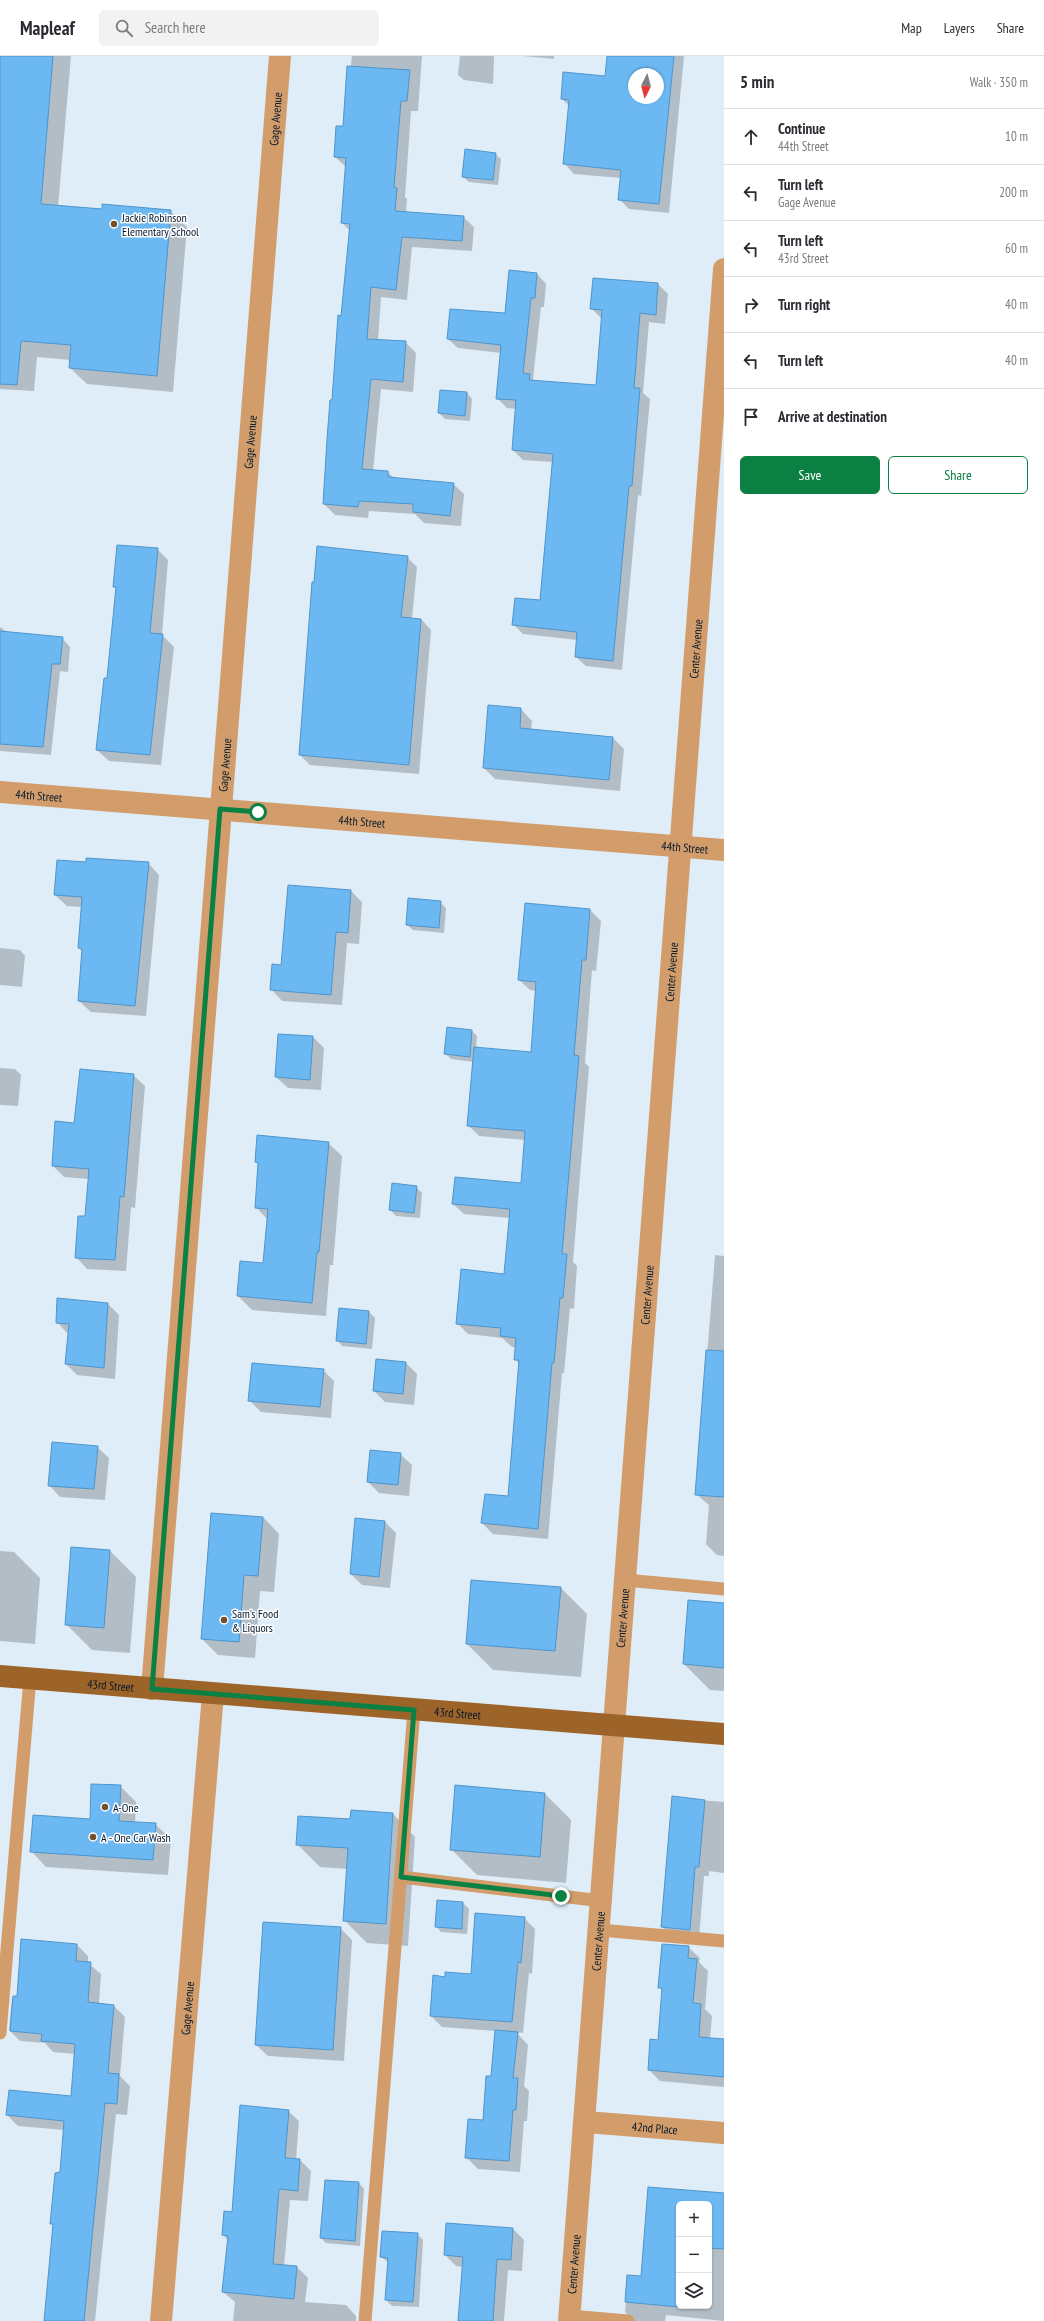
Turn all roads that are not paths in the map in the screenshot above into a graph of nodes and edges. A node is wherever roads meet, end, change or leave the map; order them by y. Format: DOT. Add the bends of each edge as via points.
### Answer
graph roads {
  1 [pos="280,56"];
  2 [pos="724,269"];
  3 [pos="0,792"];
  4 [pos="220,809"];
  5 [pos="680,847"];
  6 [pos="724,850"];
  7 [pos="625,1580"];
  8 [pos="724,1589"];
  9 [pos="0,1676"];
  10 [pos="30,1678"];
  11 [pos="152,1689"];
  12 [pos="213,1694"];
  13 [pos="414,1710"];
  14 [pos="614,1726"];
  15 [pos="724,1734"];
  16 [pos="401,1877"];
  17 [pos="602,1901"];
  18 [pos="600,1930"];
  19 [pos="724,1940"];
  20 [pos="0,2034"];
  21 [pos="586,2122"];
  22 [pos="724,2133"];
  23 [pos="569,2319"];
  24 [pos="161,2321"];
  25 [pos="365,2321"];
  26 [pos="628,2321"];
  1 -- 4 [label="street, Gage Avenue"];
  2 -- 5 [label="street, Center Avenue"];
  3 -- 4 [label="street, 44th Street"];
  4 -- 5 [label="street, 44th Street"];
  4 -- 11 [label="street, Gage Avenue"];
  5 -- 6 [label="street, 44th Street"];
  5 -- 7 [label="street, Center Avenue"];
  7 -- 8 [label="lane"];
  7 -- 14 [label="street, Center Avenue"];
  9 -- 10 [label="main road, 43rd Street"];
  10 -- 11 [label="main road, 43rd Street"];
  10 -- 20 [label="lane"];
  11 -- 12 [label="main road, 43rd Street"];
  12 -- 13 [label="main road, 43rd Street"];
  12 -- 24 [label="street, Gage Avenue"];
  13 -- 14 [label="main road, 43rd Street"];
  13 -- 16 [label="lane"];
  14 -- 15 [label="main road, 43rd Street"];
  14 -- 17 [label="street, Center Avenue"];
  16 -- 17 [label="lane"];
  16 -- 25 [label="lane"];
  17 -- 18 [label="street, Center Avenue"];
  18 -- 19 [label="lane"];
  18 -- 21 [label="street, Center Avenue"];
  21 -- 22 [label="street, 42nd Place"];
  21 -- 23 [label="street, Center Avenue"];
  23 -- 26 [label="lane"];
}
